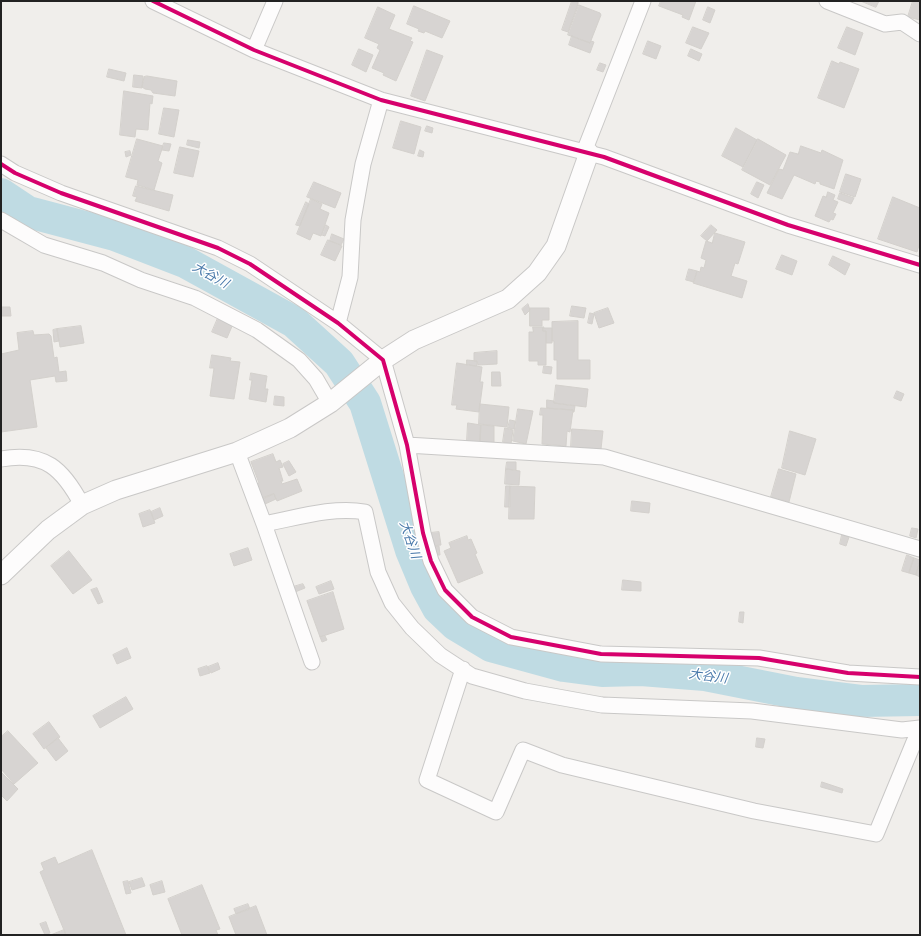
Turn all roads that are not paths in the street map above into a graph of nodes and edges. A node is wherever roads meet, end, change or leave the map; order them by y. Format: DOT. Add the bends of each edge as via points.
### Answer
graph roads {
  1 [pos="153,1"];
  2 [pos="275,1"];
  3 [pos="828,1"];
  4 [pos="640,2"];
  5 [pos="920,34"];
  6 [pos="254,50"];
  7 [pos="380,100"];
  8 [pos="587,153"];
  9 [pos="1,164"];
  10 [pos="1,220"];
  11 [pos="920,265"];
  12 [pos="338,323"];
  13 [pos="383,360"];
  14 [pos="334,400"];
  15 [pos="407,446"];
  16 [pos="237,452"];
  17 [pos="1,459"];
  18 [pos="82,505"];
  19 [pos="264,524"];
  20 [pos="920,549"];
  21 [pos="1,575"];
  22 [pos="312,662"];
  23 [pos="463,669"];
  24 [pos="920,677"];
  25 [pos="920,728"];
  26 [pos="920,741"];
  1 -- 6 [label="street"];
  2 -- 6 [label="street"];
  3 -- 5 [label="street" via="885,24 902,22"];
  4 -- 8 [label="street"];
  6 -- 7 [label="street"];
  7 -- 8 [label="street"];
  7 -- 12 [label="street" via="363,164 353,220 350,277"];
  8 -- 11 [label="street" via="788,225"];
  8 -- 13 [label="street" via="556,246 538,273 508,299 414,340"];
  9 -- 12 [label="street" via="60,193 218,248 250,264"];
  10 -- 14 [label="street" via="44,245 103,263 141,280 195,298 257,330 299,360"];
  12 -- 13 [label="street"];
  13 -- 14 [label="street"];
  13 -- 15 [label="street"];
  14 -- 16 [label="street" via="290,428"];
  15 -- 20 [label="street" via="604,457"];
  15 -- 24 [label="street" via="423,533 431,561 445,590 472,617 511,637 601,654 759,658 848,673"];
  16 -- 18 [label="street" via="116,490"];
  16 -- 19 [label="street"];
  17 -- 18 [label="street" via="36,458 57,469 70,482"];
  18 -- 21 [label="street" via="48,530"];
  19 -- 22 [label="street"];
  19 -- 23 [label="street" via="323,513 355,510 365,512 378,572 392,603 412,628 440,655"];
  23 -- 25 [label="street" via="472,676 525,691 602,705 752,711 902,730"];
  23 -- 26 [label="street" via="427,780 496,812 523,750 570,767 754,811 876,834 914,742"];
}
